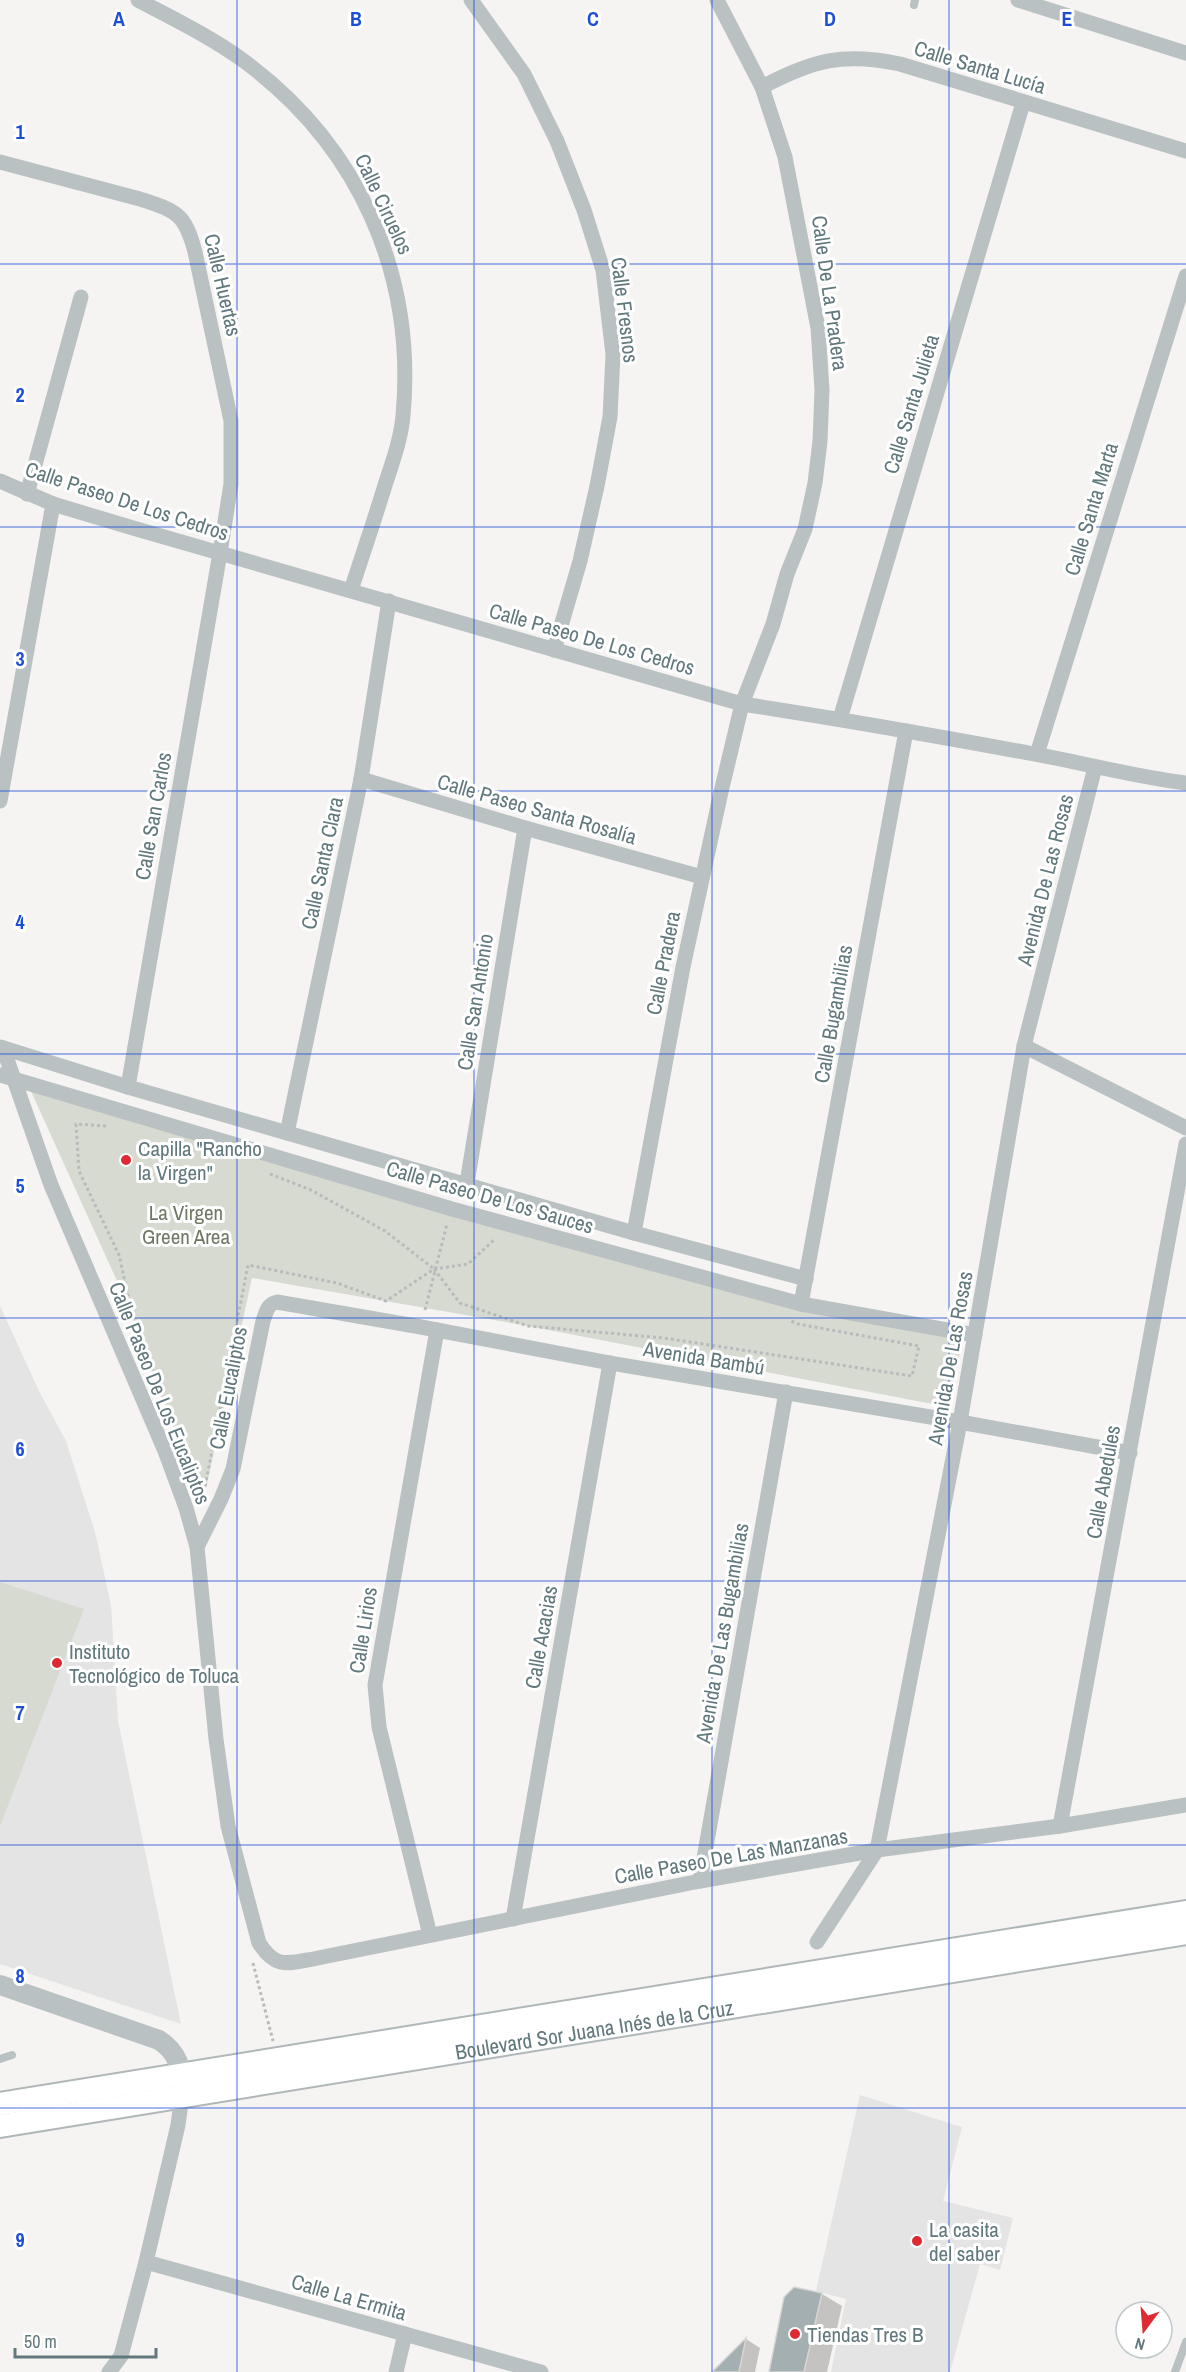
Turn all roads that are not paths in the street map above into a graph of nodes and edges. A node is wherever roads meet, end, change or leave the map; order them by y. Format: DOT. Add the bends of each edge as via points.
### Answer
graph roads {
  1 [pos="138,0"];
  2 [pos="471,0"];
  3 [pos="717,0"];
  4 [pos="1018,0"];
  5 [pos="1186,53"];
  6 [pos="762,87"];
  7 [pos="1023,103"];
  8 [pos="1186,151"];
  9 [pos="0,162"];
  10 [pos="1186,276"];
  11 [pos="81,297"];
  12 [pos="0,481"];
  13 [pos="27,494"];
  14 [pos="53,504"];
  15 [pos="220,553"];
  16 [pos="351,590"];
  17 [pos="389,601"];
  18 [pos="554,650"];
  19 [pos="742,704"];
  20 [pos="840,719"];
  21 [pos="906,731"];
  22 [pos="1037,754"];
  23 [pos="1095,767"];
  24 [pos="361,779"];
  25 [pos="1186,783"];
  26 [pos="0,801"];
  27 [pos="525,828"];
  28 [pos="702,877"];
  29 [pos="1024,1046"];
  30 [pos="1,1048"];
  31 [pos="6,1077"];
  32 [pos="128,1087"];
  33 [pos="1186,1128"];
  34 [pos="287,1133"];
  35 [pos="1186,1144"];
  36 [pos="467,1183"];
  37 [pos="634,1233"];
  38 [pos="806,1280"];
  39 [pos="273,1303"];
  40 [pos="801,1304"];
  41 [pos="429,1328"];
  42 [pos="975,1335"];
  43 [pos="610,1363"];
  44 [pos="786,1392"];
  45 [pos="960,1422"];
  46 [pos="1130,1454"];
  47 [pos="197,1547"];
  48 [pos="1186,1805"];
  49 [pos="1060,1826"];
  50 [pos="877,1850"];
  51 [pos="700,1881"];
  52 [pos="1186,1912"];
  53 [pos="513,1918"];
  54 [pos="1186,1933"];
  55 [pos="430,1935"];
  56 [pos="817,1942"];
  57 [pos="286,1964"];
  58 [pos="826,1981"];
  59 [pos="0,1985"];
  60 [pos="12,2055"];
  61 [pos="0,2059"];
  62 [pos="182,2085"];
  63 [pos="0,2104"];
  64 [pos="0,2126"];
  65 [pos="146,2262"];
  66 [pos="405,2334"];
  67 [pos="1186,2342"];
  68 [pos="121,2356"];
  69 [pos="109,2372"];
  70 [pos="117,2372"];
  71 [pos="396,2372"];
  72 [pos="540,2372"];
  73 [pos="1175,2372"];
  1 -- 16 [label="street, Calle Ciruelos" via="243,60 307,118 338,155 388,256 402,319 403,418"];
  2 -- 18 [label="street, Calle Fresnos" via="524,74 557,141 584,210 604,281 613,354 610,417 580,561"];
  3 -- 6 [label="street, Calle De La Pradera"];
  4 -- 5 [label="street"];
  6 -- 7 [label="street, Calle Santa Lucía" via="811,64 859,57 900,64"];
  6 -- 19 [label="street, Calle De La Pradera" via="785,157 797,212 818,328 822,390 815,483 805,529"];
  7 -- 8 [label="street, Calle Santa Lucía"];
  7 -- 20 [label="street, Calle Santa Julieta"];
  9 -- 15 [label="street, Calle Huertas" via="162,206 187,226 231,421 232,472"];
  10 -- 22 [label="street, Calle Santa Marta"];
  11 -- 13 [label="street"];
  12 -- 13 [label="street, Calle Paseo De Los Cedros"];
  13 -- 14 [label="street, Calle Paseo De Los Cedros"];
  14 -- 15 [label="street, Calle Paseo De Los Cedros"];
  14 -- 26 [label="street"];
  15 -- 16 [label="street, Calle Paseo De Los Cedros"];
  15 -- 32 [label="street, Calle San Carlos"];
  16 -- 17 [label="street, Calle Paseo De Los Cedros"];
  17 -- 18 [label="street, Calle Paseo De Los Cedros"];
  17 -- 24 [label="street, Calle Santa Clara"];
  18 -- 19 [label="street, Calle Paseo De Los Cedros"];
  19 -- 20 [label="street, Calle Paseo De Los Cedros"];
  19 -- 28 [label="street, Calle Pradera"];
  20 -- 21 [label="street, Calle Paseo De Los Cedros"];
  21 -- 22 [label="street, Calle Paseo De Los Cedros"];
  21 -- 38 [label="street, Calle Bugambilias"];
  22 -- 23 [label="street, Calle Paseo De Los Cedros"];
  23 -- 25 [label="street, Calle Paseo De Los Cedros"];
  23 -- 29 [label="street, Avenida De Las Rosas"];
  24 -- 27 [label="street, Calle Paseo Santa Rosalía"];
  24 -- 34 [label="street, Calle Santa Clara"];
  27 -- 28 [label="street, Calle Paseo Santa Rosalía"];
  27 -- 36 [label="street, Calle San Antonio"];
  28 -- 37 [label="street, Calle Pradera"];
  29 -- 33 [label="street"];
  29 -- 42 [label="street, Avenida De Las Rosas"];
  30 -- 31 [label="street, Calle Paseo De Los Eucaliptos"];
  30 -- 32 [label="street, Calle Paseo De Los Sauces"];
  31 -- 40 [label="street, Calle Paseo De Los Sauces" via="452,1209"];
  31 -- 47 [label="street, Calle Paseo De Los Eucaliptos" via="165,1451"];
  32 -- 34 [label="street, Calle Paseo De Los Sauces"];
  34 -- 36 [label="street, Calle Paseo De Los Sauces"];
  35 -- 46 [label="street, Calle Abedules"];
  36 -- 37 [label="street, Calle Paseo De Los Sauces"];
  37 -- 38 [label="street, Calle Paseo De Los Sauces"];
  38 -- 40 [label="street, Calle Bugambilias"];
  39 -- 41 [label="street, Avenida Bambú"];
  39 -- 47 [label="street, Calle Eucaliptos" via="263,1321 233,1469"];
  40 -- 42 [label="street, Calle Paseo De Los Sauces"];
  41 -- 43 [label="street, Avenida Bambú"];
  41 -- 55 [label="street, Calle Lirios" via="375,1686 377,1719"];
  42 -- 45 [label="street, Avenida De Las Rosas"];
  43 -- 44 [label="street, Avenida Bambú"];
  43 -- 53 [label="street, Calle Acacias"];
  44 -- 45 [label="street, Avenida Bambú"];
  44 -- 51 [label="street, Avenida De Las Bugambilias"];
  45 -- 46 [label="street, Avenida Bambú"];
  45 -- 50 [label="street, Avenida De Las Rosas"];
  46 -- 49 [label="street, Calle Abedules"];
  47 -- 57 [label="street, Calle Paseo De Los Eucaliptos" via="228,1826 259,1943 267,1955"];
  48 -- 49 [label="street, Calle Paseo De Las Manzanas"];
  49 -- 50 [label="street, Calle Paseo De Las Manzanas"];
  50 -- 51 [label="street, Calle Paseo De Las Manzanas"];
  50 -- 56 [label="street, Avenida De Las Rosas"];
  51 -- 53 [label="street, Calle Paseo De Las Manzanas"];
  52 -- 58 [label="main road, Boulevard Sor Juana Inés de la Cruz"];
  53 -- 55 [label="street, Calle Paseo De Las Manzanas"];
  54 -- 58 [label="main road, Boulevard Sor Juana Inés de la Cruz"];
  55 -- 57 [label="street, Calle Paseo De Las Manzanas"];
  58 -- 62 [label="main road, Boulevard Sor Juana Inés de la Cruz"];
  58 -- 62 [label="main road, Boulevard Sor Juana Inés de la Cruz" via="277,2059"];
  59 -- 62 [label="street" via="159,2040 176,2054"];
  60 -- 61 [label="lane"];
  62 -- 63 [label="main road, Boulevard Sor Juana Inés de la Cruz"];
  62 -- 64 [label="main road, Boulevard Sor Juana Inés de la Cruz"];
  62 -- 65 [label="street" via="178,2125"];
  65 -- 66 [label="street, Calle La Ermita"];
  65 -- 68 [label="street"];
  66 -- 71 [label="street"];
  66 -- 72 [label="street, Calle La Ermita"];
  67 -- 73 [label="lane"];
  68 -- 69 [label="street"];
  68 -- 70 [label="street"];
}
